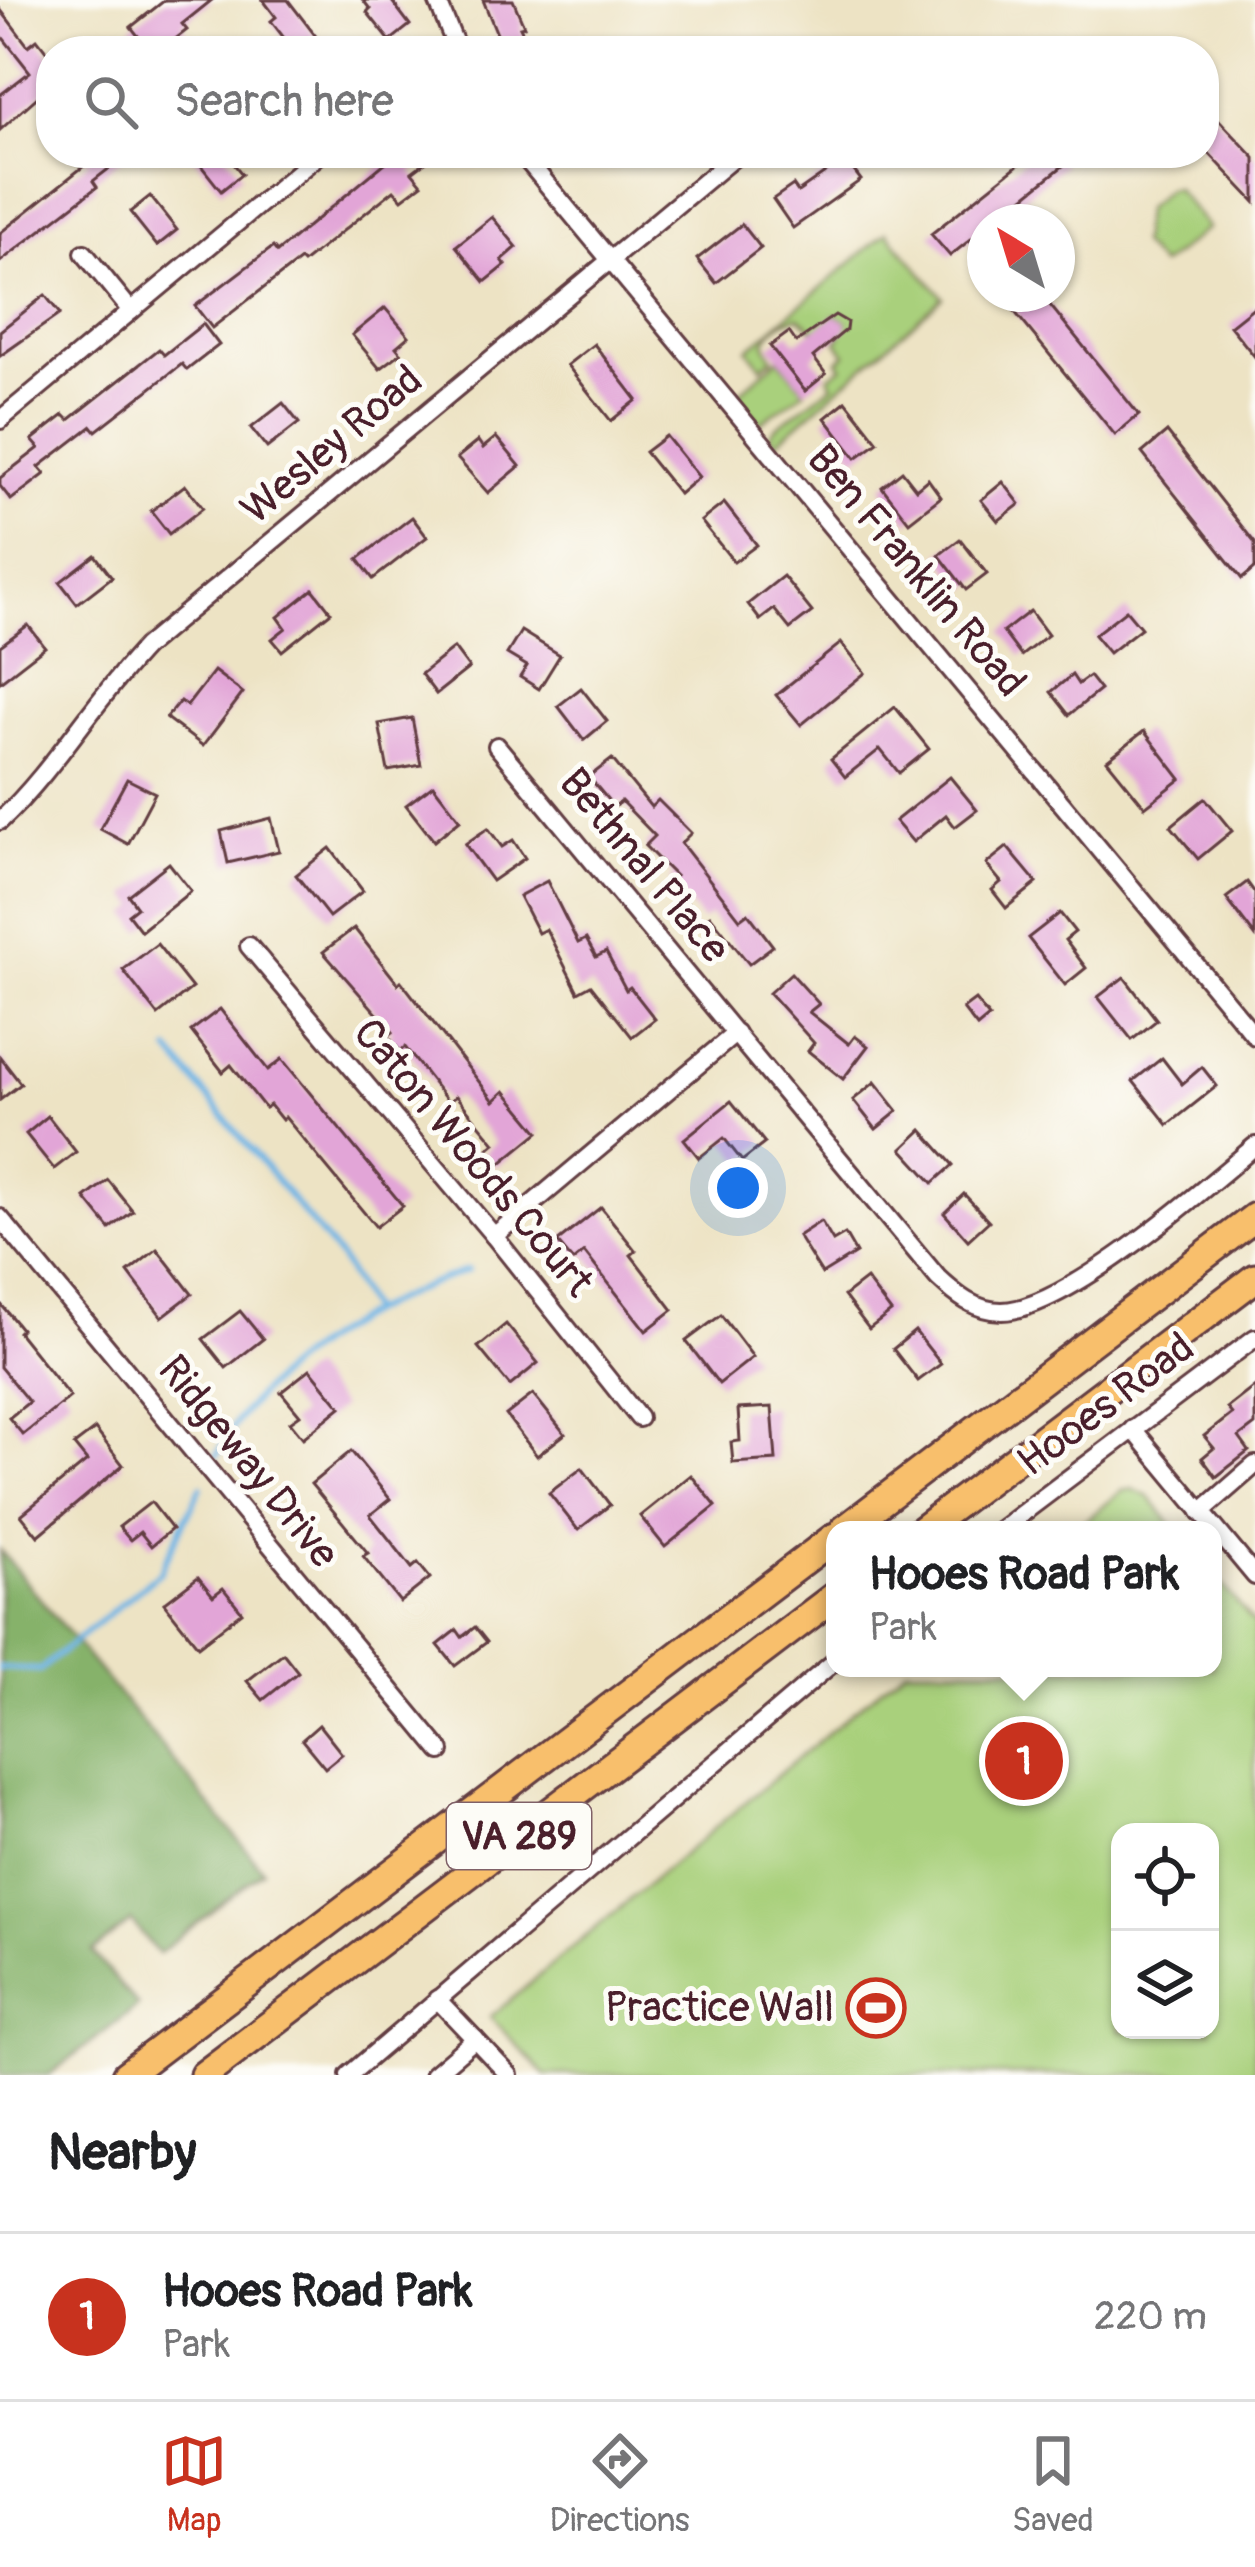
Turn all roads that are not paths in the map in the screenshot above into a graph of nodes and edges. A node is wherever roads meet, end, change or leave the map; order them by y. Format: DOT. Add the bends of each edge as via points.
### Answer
graph roads {
  1 [pos="437,0"];
  2 [pos="452,36"];
  3 [pos="295,168"];
  4 [pos="534,168"];
  5 [pos="721,168"];
  6 [pos="84,254"];
  7 [pos="610,259"];
  8 [pos="131,311"];
  9 [pos="0,420"];
  10 [pos="497,746"];
  11 [pos="0,821"];
  12 [pos="249,946"];
  13 [pos="736,1033"];
  14 [pos="1255,1036"];
  15 [pos="1255,1146"];
  16 [pos="1255,1217"];
  17 [pos="0,1218"];
  18 [pos="494,1236"];
  19 [pos="1255,1278"];
  20 [pos="1255,1337"];
  21 [pos="639,1418"];
  22 [pos="1132,1429"];
  23 [pos="1255,1465"];
  24 [pos="1201,1512"];
  25 [pos="856,1521"];
  26 [pos="934,1521"];
  27 [pos="1012,1521"];
  28 [pos="1209,1521"];
  29 [pos="1222,1537"];
  30 [pos="826,1544"];
  31 [pos="1255,1576"];
  32 [pos="826,1603"];
  33 [pos="826,1669"];
  34 [pos="441,1751"];
  35 [pos="437,1999"];
  36 [pos="475,2039"];
  37 [pos="126,2075"];
  38 [pos="204,2075"];
  39 [pos="349,2075"];
  40 [pos="433,2075"];
  41 [pos="509,2075"];
  1 -- 2 [label="street"];
  3 -- 8 [label="street"];
  4 -- 7 [label="street, Ben Franklin Road"];
  5 -- 7 [label="street, Wesley Road"];
  6 -- 8 [label="street"];
  7 -- 11 [label="street, Wesley Road" via="145,647"];
  7 -- 14 [label="street, Ben Franklin Road"];
  8 -- 9 [label="street"];
  10 -- 13 [label="street, Bethnal Place"];
  12 -- 18 [label="street, Caton Woods Court"];
  13 -- 15 [label="street, Bethnal Place" via="938,1278 979,1307 1012,1310 1084,1280"];
  13 -- 18 [label="street"];
  16 -- 25 [label="main road"];
  17 -- 34 [label="street, Ridgeway Drive"];
  18 -- 21 [label="street, Caton Woods Court"];
  19 -- 26 [label="main road"];
  20 -- 22 [label="street, Hooes Road"];
  22 -- 24 [label="street"];
  22 -- 27 [label="street, Hooes Road"];
  23 -- 24 [label="street"];
  24 -- 28 [label="street"];
  29 -- 31 [label="street"];
  30 -- 37 [label="main road, VA 289"];
  32 -- 38 [label="main road, VA 289"];
  33 -- 35 [label="street"];
  35 -- 36 [label="street"];
  35 -- 39 [label="street"];
  36 -- 40 [label="street"];
  36 -- 41 [label="street"];
}
